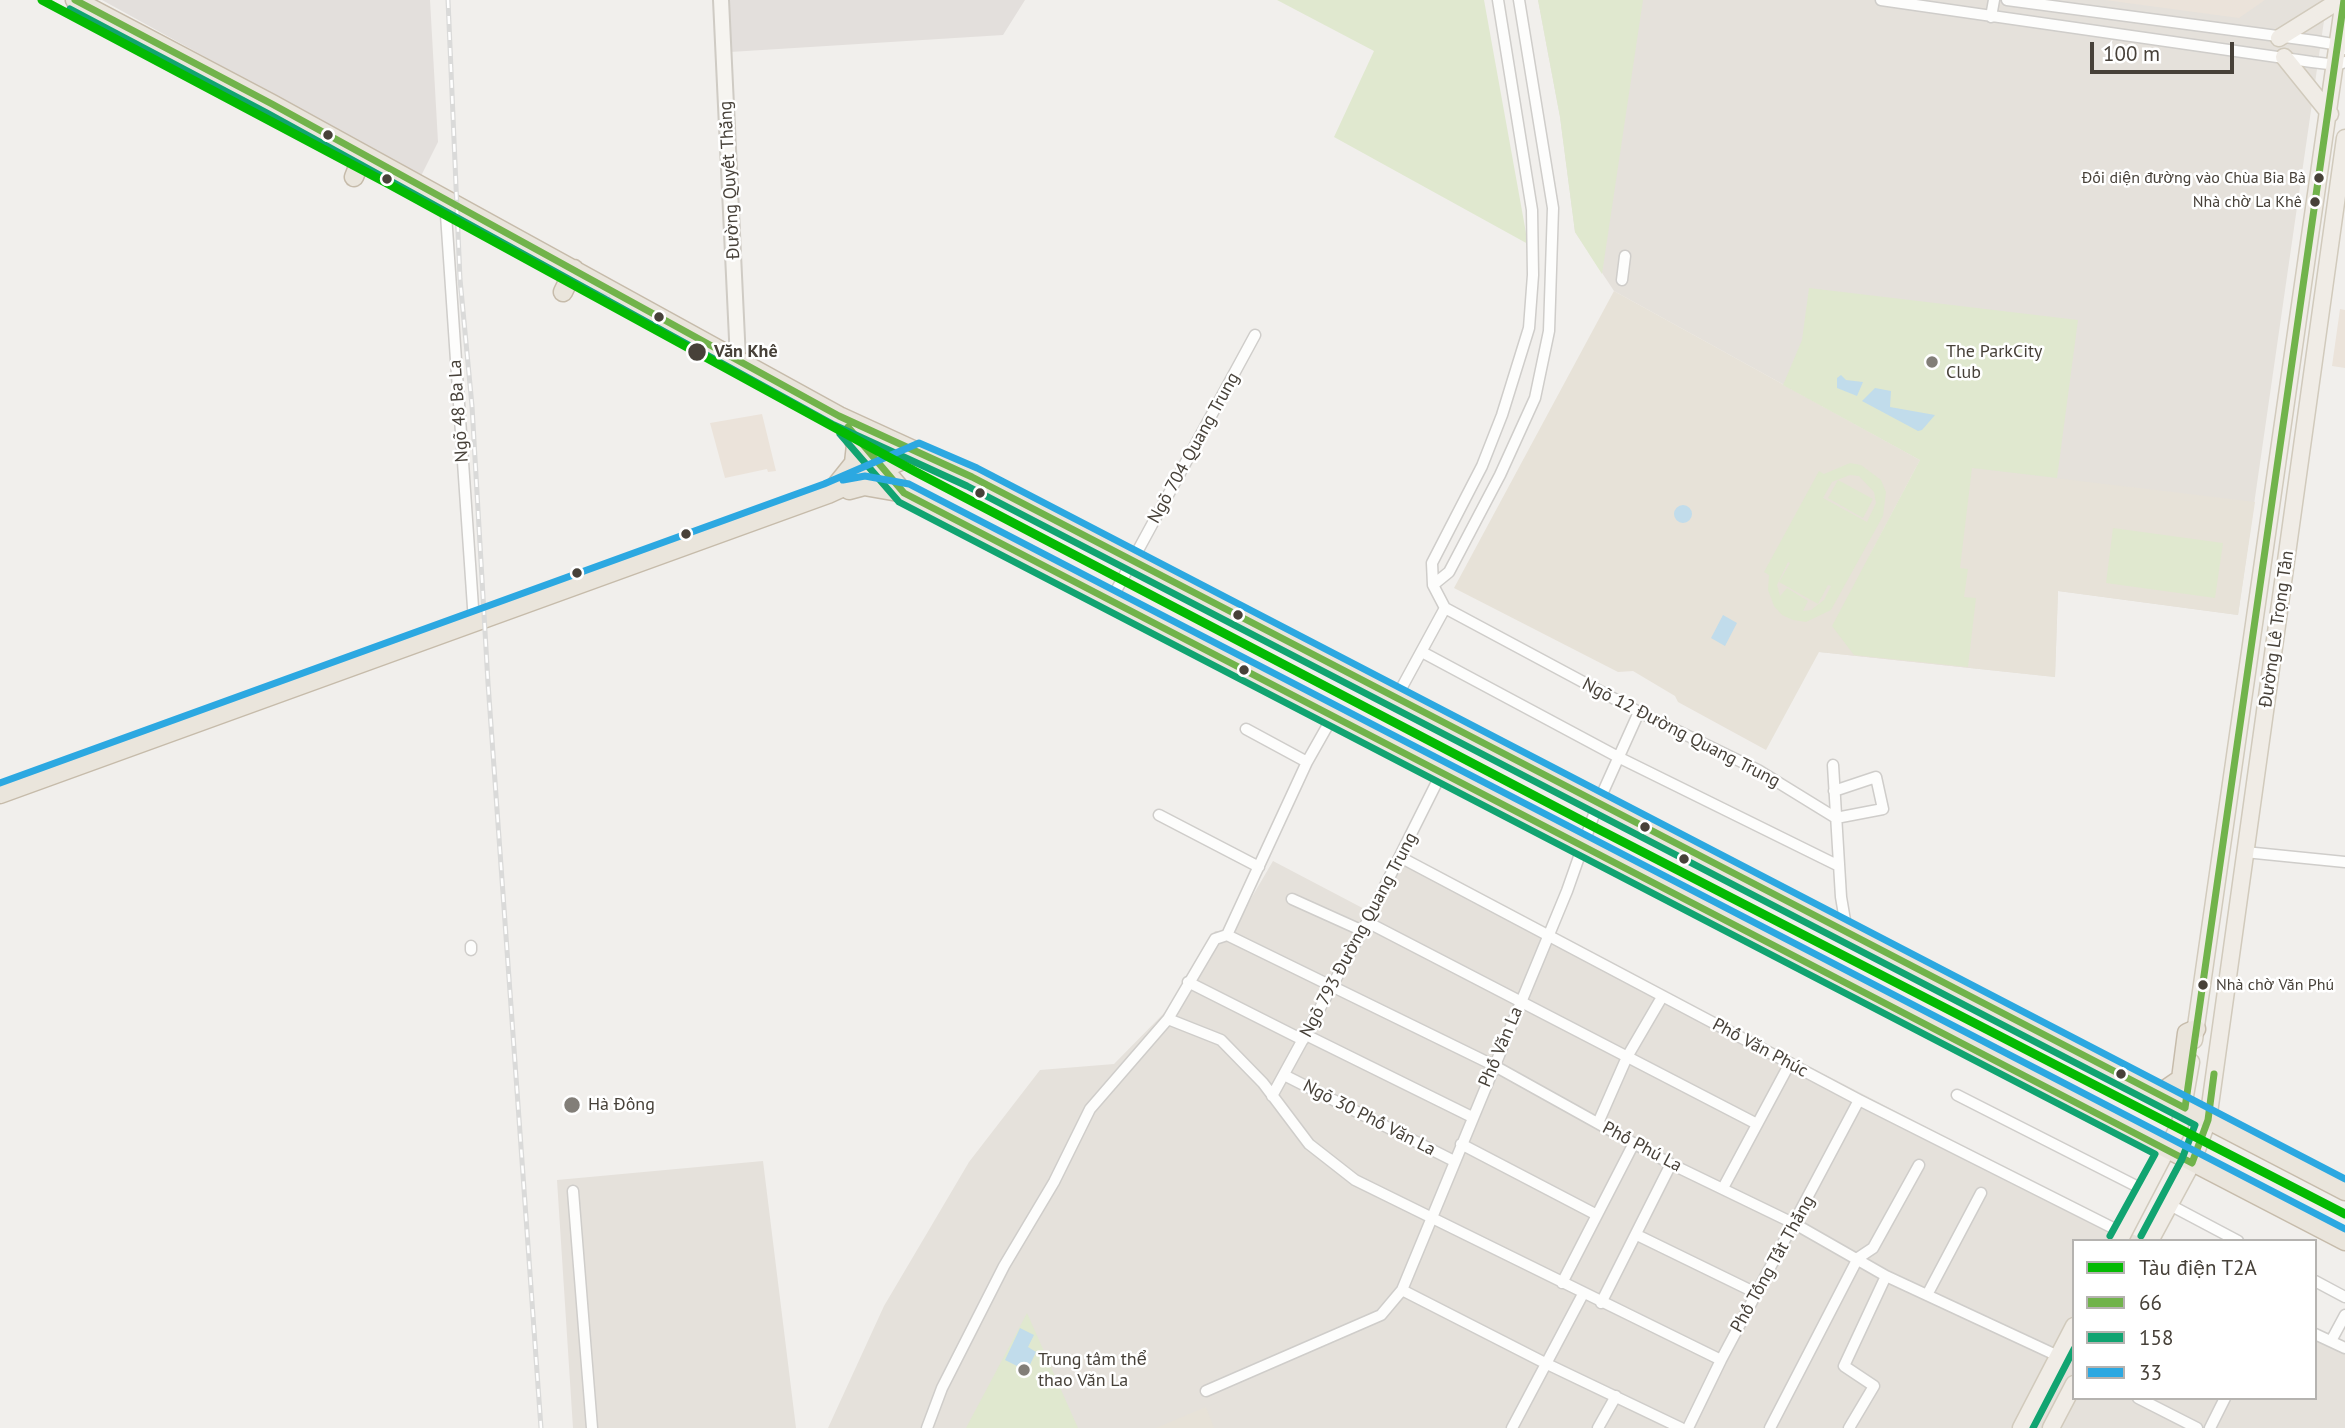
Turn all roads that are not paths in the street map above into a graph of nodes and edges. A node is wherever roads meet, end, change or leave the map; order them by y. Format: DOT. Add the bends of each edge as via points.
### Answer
graph roads {
  1 [pos="75,0"];
  2 [pos="721,0"];
  3 [pos="1498,0"];
  4 [pos="1519,0"];
  5 [pos="1881,0"];
  6 [pos="1994,0"];
  7 [pos="2007,0"];
  8 [pos="2342,0"];
  9 [pos="1992,17"];
  10 [pos="2279,38"];
  11 [pos="2342,47"];
  12 [pos="2284,57"];
  13 [pos="2341,63"];
  14 [pos="2330,114"];
  15 [pos="2345,138"];
  16 [pos="363,155"];
  17 [pos="354,177"];
  18 [pos="445,200"];
  19 [pos="1625,256"];
  20 [pos="574,269"];
  21 [pos="1622,281"];
  22 [pos="563,292"];
  23 [pos="1255,335"];
  24 [pos="738,360"];
  25 [pos="839,416"];
  26 [pos="918,453"];
  27 [pos="883,468"];
  28 [pos="904,493"];
  29 [pos="828,494"];
  30 [pos="1132,560"];
  31 [pos="1433,585"];
  32 [pos="1111,600"];
  33 [pos="1445,608"];
  34 [pos="474,622"];
  35 [pos="1422,652"];
  36 [pos="1395,698"];
  37 [pos="1639,712"];
  38 [pos="1333,716"];
  39 [pos="1246,729"];
  40 [pos="1620,758"];
  41 [pos="1307,762"];
  42 [pos="1833,765"];
  43 [pos="1441,772"];
  44 [pos="1834,790"];
  45 [pos="0,794"];
  46 [pos="1598,803"];
  47 [pos="1158,815"];
  48 [pos="1836,818"];
  49 [pos="1581,845"];
  50 [pos="2245,852"];
  51 [pos="1400,857"];
  52 [pos="2345,862"];
  53 [pos="1839,866"];
  54 [pos="1259,867"];
  55 [pos="1292,899"];
  56 [pos="1365,927"];
  57 [pos="1847,933"];
  58 [pos="1227,934"];
  59 [pos="1549,934"];
  60 [pos="1188,982"];
  61 [pos="1333,987"];
  62 [pos="1662,997"];
  63 [pos="1521,1000"];
  64 [pos="1168,1019"];
  65 [pos="2196,1029"];
  66 [pos="1305,1037"];
  67 [pos="1627,1057"];
  68 [pos="1790,1063"];
  69 [pos="1493,1065"];
  70 [pos="1284,1075"];
  71 [pos="2148,1090"];
  72 [pos="1957,1095"];
  73 [pos="1272,1096"];
  74 [pos="2211,1098"];
  75 [pos="1859,1100"];
  76 [pos="2186,1100"];
  77 [pos="1472,1117"];
  78 [pos="2208,1120"];
  79 [pos="1598,1123"];
  80 [pos="1755,1123"];
  81 [pos="1634,1143"];
  82 [pos="1461,1144"];
  83 [pos="2166,1156"];
  84 [pos="1454,1161"];
  85 [pos="1671,1164"];
  86 [pos="1919,1166"];
  87 [pos="2189,1168"];
  88 [pos="1723,1188"];
  89 [pos="573,1191"];
  90 [pos="2146,1191"];
  91 [pos="2345,1191"];
  92 [pos="1982,1193"];
  93 [pos="2169,1205"];
  94 [pos="1597,1215"];
  95 [pos="1432,1216"];
  96 [pos="1795,1224"];
  97 [pos="1637,1235"];
  98 [pos="2121,1237"];
  99 [pos="2151,1239"];
  100 [pos="2234,1239"];
  101 [pos="2345,1241"];
  102 [pos="1858,1258"];
  103 [pos="1886,1276"];
  104 [pos="2317,1282"];
  105 [pos="1562,1283"];
  106 [pos="1402,1290"];
  107 [pos="1756,1293"];
  108 [pos="1583,1294"];
  109 [pos="1927,1295"];
  110 [pos="2345,1297"];
  111 [pos="1601,1303"];
  112 [pos="2345,1315"];
  113 [pos="2072,1330"];
  114 [pos="2317,1335"];
  115 [pos="2331,1342"];
  116 [pos="2345,1348"];
  117 [pos="2058,1356"];
  118 [pos="1721,1360"];
  119 [pos="1545,1363"];
  120 [pos="2072,1388"];
  121 [pos="1206,1391"];
  122 [pos="1615,1396"];
  123 [pos="2142,1400"];
  124 [pos="2224,1400"];
  125 [pos="592,1428"];
  126 [pos="927,1428"];
  127 [pos="1512,1428"];
  128 [pos="1598,1428"];
  129 [pos="1681,1428"];
  130 [pos="1688,1428"];
  131 [pos="1770,1428"];
  132 [pos="1849,1428"];
  133 [pos="2021,1428"];
  134 [pos="2051,1428"];
  135 [pos="2197,1428"];
  136 [pos="2210,1428"];
  1 -- 16 [label="highway"];
  2 -- 24 [label="street, Đường Quyết Thắng"];
  3 -- 31 [label="street" via="1532,210 1529,328 1482,466 1432,563"];
  4 -- 31 [label="street" via="1553,208 1549,331 1535,398 1464,545 1449,572"];
  5 -- 9 [label="street"];
  6 -- 9 [label="street"];
  7 -- 10 [label="street"];
  8 -- 10 [label="main road"];
  8 -- 11 [label="main road, Đường Lê Trọng Tấn"];
  9 -- 12 [label="street"];
  10 -- 11 [label="street"];
  11 -- 13 [label="main road, Đường Lê Trọng Tấn"];
  12 -- 13 [label="street"];
  12 -- 14 [label="main road"];
  13 -- 14 [label="main road, Đường Lê Trọng Tấn"];
  14 -- 65 [label="main road, Đường Lê Trọng Tấn"];
  15 -- 50 [label="main road, Đường Lê Trọng Tấn"];
  16 -- 17 [label="highway"];
  16 -- 18 [label="highway"];
  18 -- 20 [label="highway"];
  18 -- 34 [label="street, Ngõ 48 Ba La"];
  19 -- 21 [label="street"];
  20 -- 22 [label="highway"];
  20 -- 24 [label="highway"];
  23 -- 30 [label="street, Ngõ 704 Quang Trung"];
  24 -- 25 [label="highway" via="768,387"];
  25 -- 26 [label="highway"];
  25 -- 27 [label="highway"];
  25 -- 29 [label="highway" via="856,453 847,474"];
  26 -- 27 [label="highway"];
  26 -- 30 [label="highway"];
  27 -- 28 [label="highway"];
  27 -- 29 [label="highway"];
  28 -- 29 [label="highway" via="864,486"];
  28 -- 32 [label="highway"];
  29 -- 34 [label="highway"];
  30 -- 32 [label="street, Ngõ 704 Quang Trung"];
  30 -- 36 [label="highway"];
  31 -- 33 [label="street"];
  32 -- 38 [label="highway"];
  33 -- 35 [label="street"];
  33 -- 37 [label="street, Ngõ 12 Đường Quang Trung"];
  34 -- 45 [label="highway"];
  35 -- 36 [label="street"];
  35 -- 40 [label="street"];
  36 -- 46 [label="highway"];
  37 -- 40 [label="street, Phố Văn La"];
  37 -- 48 [label="street, Ngõ 12 Đường Quang Trung" via="1758,770"];
  38 -- 41 [label="street"];
  38 -- 43 [label="highway"];
  39 -- 41 [label="street"];
  40 -- 46 [label="street, Phố Văn La"];
  40 -- 53 [label="street"];
  41 -- 54 [label="street"];
  42 -- 44 [label="street"];
  43 -- 49 [label="highway"];
  43 -- 51 [label="street, Ngõ 793 Đường Quang Trung"];
  44 -- 48 [label="street"];
  44 -- 48 [label="street" via="1876,777 1883,809"];
  46 -- 49 [label="street, Phố Văn La"];
  46 -- 57 [label="highway"];
  47 -- 54 [label="street"];
  48 -- 53 [label="street"];
  49 -- 59 [label="street, Phố Văn La"];
  49 -- 83 [label="highway"];
  50 -- 52 [label="street"];
  50 -- 74 [label="main road, Đường Lê Trọng Tấn"];
  51 -- 56 [label="street, Ngõ 793 Đường Quang Trung"];
  51 -- 59 [label="street, Phố Văn Phúc"];
  53 -- 57 [label="street"];
  54 -- 58 [label="street"];
  55 -- 56 [label="street"];
  56 -- 61 [label="street, Ngõ 793 Đường Quang Trung"];
  56 -- 63 [label="street"];
  57 -- 71 [label="highway"];
  58 -- 60 [label="street" via="1215,939"];
  58 -- 61 [label="street, Phố Phú La"];
  59 -- 62 [label="street, Phố Văn Phúc"];
  59 -- 63 [label="street, Phố Văn La"];
  60 -- 64 [label="street"];
  60 -- 66 [label="street"];
  61 -- 66 [label="street, Ngõ 793 Đường Quang Trung"];
  61 -- 69 [label="street, Phố Phú La"];
  62 -- 67 [label="street"];
  62 -- 68 [label="street, Phố Văn Phúc"];
  63 -- 67 [label="street"];
  63 -- 69 [label="street, Phố Văn La"];
  64 -- 73 [label="street" via="1221,1040"];
  64 -- 126 [label="street" via="1090,1109 1004,1266 942,1388"];
  65 -- 71 [label="highway" via="2187,1033 2180,1079 2162,1092"];
  65 -- 76 [label="main road, Đường Lê Trọng Tấn"];
  66 -- 70 [label="street, Ngõ 793 Đường Quang Trung"];
  66 -- 77 [label="street"];
  67 -- 79 [label="street"];
  67 -- 80 [label="street"];
  68 -- 75 [label="street, Phố Văn Phúc"];
  68 -- 80 [label="street"];
  69 -- 77 [label="street, Phố Văn La"];
  69 -- 79 [label="street, Phố Phú La"];
  70 -- 73 [label="street, Ngõ 793 Đường Quang Trung"];
  70 -- 84 [label="street, Ngõ 30 Phố Văn La"];
  71 -- 76 [label="highway"];
  72 -- 90 [label="street"];
  73 -- 95 [label="street" via="1309,1144 1355,1180"];
  74 -- 76 [label="main road"];
  74 -- 78 [label="main road, Đường Lê Trọng Tấn"];
  75 -- 96 [label="street, Phố Tống Tất Thắng"];
  75 -- 98 [label="street, Phố Văn Phúc"];
  76 -- 78 [label="highway"];
  76 -- 83 [label="main road, Đường Lê Trọng Tấn"];
  77 -- 82 [label="street, Phố Văn La"];
  78 -- 87 [label="main road, Đường Lê Trọng Tấn"];
  78 -- 91 [label="highway"];
  79 -- 81 [label="street, Phố Phú La"];
  80 -- 88 [label="street"];
  81 -- 85 [label="street, Phố Phú La"];
  81 -- 94 [label="street"];
  82 -- 84 [label="street, Phố Văn La"];
  82 -- 94 [label="street"];
  83 -- 87 [label="highway"];
  83 -- 90 [label="main road, Đường Lê Trọng Tấn"];
  84 -- 95 [label="street, Phố Văn La"];
  85 -- 88 [label="street, Phố Phú La"];
  85 -- 97 [label="street"];
  86 -- 102 [label="street" via="1873,1248"];
  87 -- 93 [label="main road, Đường Lê Trọng Tấn"];
  87 -- 101 [label="highway"];
  88 -- 96 [label="street, Phố Phú La"];
  89 -- 125 [label="street"];
  90 -- 98 [label="main road, Đường Lê Trọng Tấn"];
  92 -- 109 [label="street"];
  93 -- 99 [label="main road, Đường Lê Trọng Tấn"];
  93 -- 100 [label="street"];
  94 -- 105 [label="street"];
  95 -- 105 [label="street"];
  95 -- 106 [label="street, Phố Văn La"];
  96 -- 102 [label="street, Phố Phú La"];
  96 -- 107 [label="street, Phố Tống Tất Thắng"];
  97 -- 107 [label="street"];
  97 -- 111 [label="street"];
  102 -- 103 [label="street, Phố Phú La"];
  102 -- 131 [label="street"];
  103 -- 109 [label="street, Phố Phú La"];
  103 -- 132 [label="street" via="1844,1366 1874,1386"];
  104 -- 110 [label="street"];
  105 -- 108 [label="street"];
  106 -- 119 [label="street"];
  106 -- 121 [label="street, Phố Văn La" via="1381,1315"];
  107 -- 118 [label="street, Phố Tống Tất Thắng"];
  108 -- 111 [label="street"];
  108 -- 119 [label="street"];
  109 -- 117 [label="street, Phố Phú La"];
  111 -- 118 [label="street"];
  112 -- 115 [label="street"];
  113 -- 117 [label="main road"];
  114 -- 115 [label="street"];
  115 -- 116 [label="street"];
  117 -- 133 [label="main road"];
  118 -- 130 [label="street, Phố Tống Tất Thắng"];
  119 -- 122 [label="street"];
  119 -- 127 [label="street"];
  120 -- 134 [label="main road"];
  122 -- 128 [label="street"];
  122 -- 129 [label="street"];
  123 -- 135 [label="street"];
  124 -- 136 [label="street"];
}
